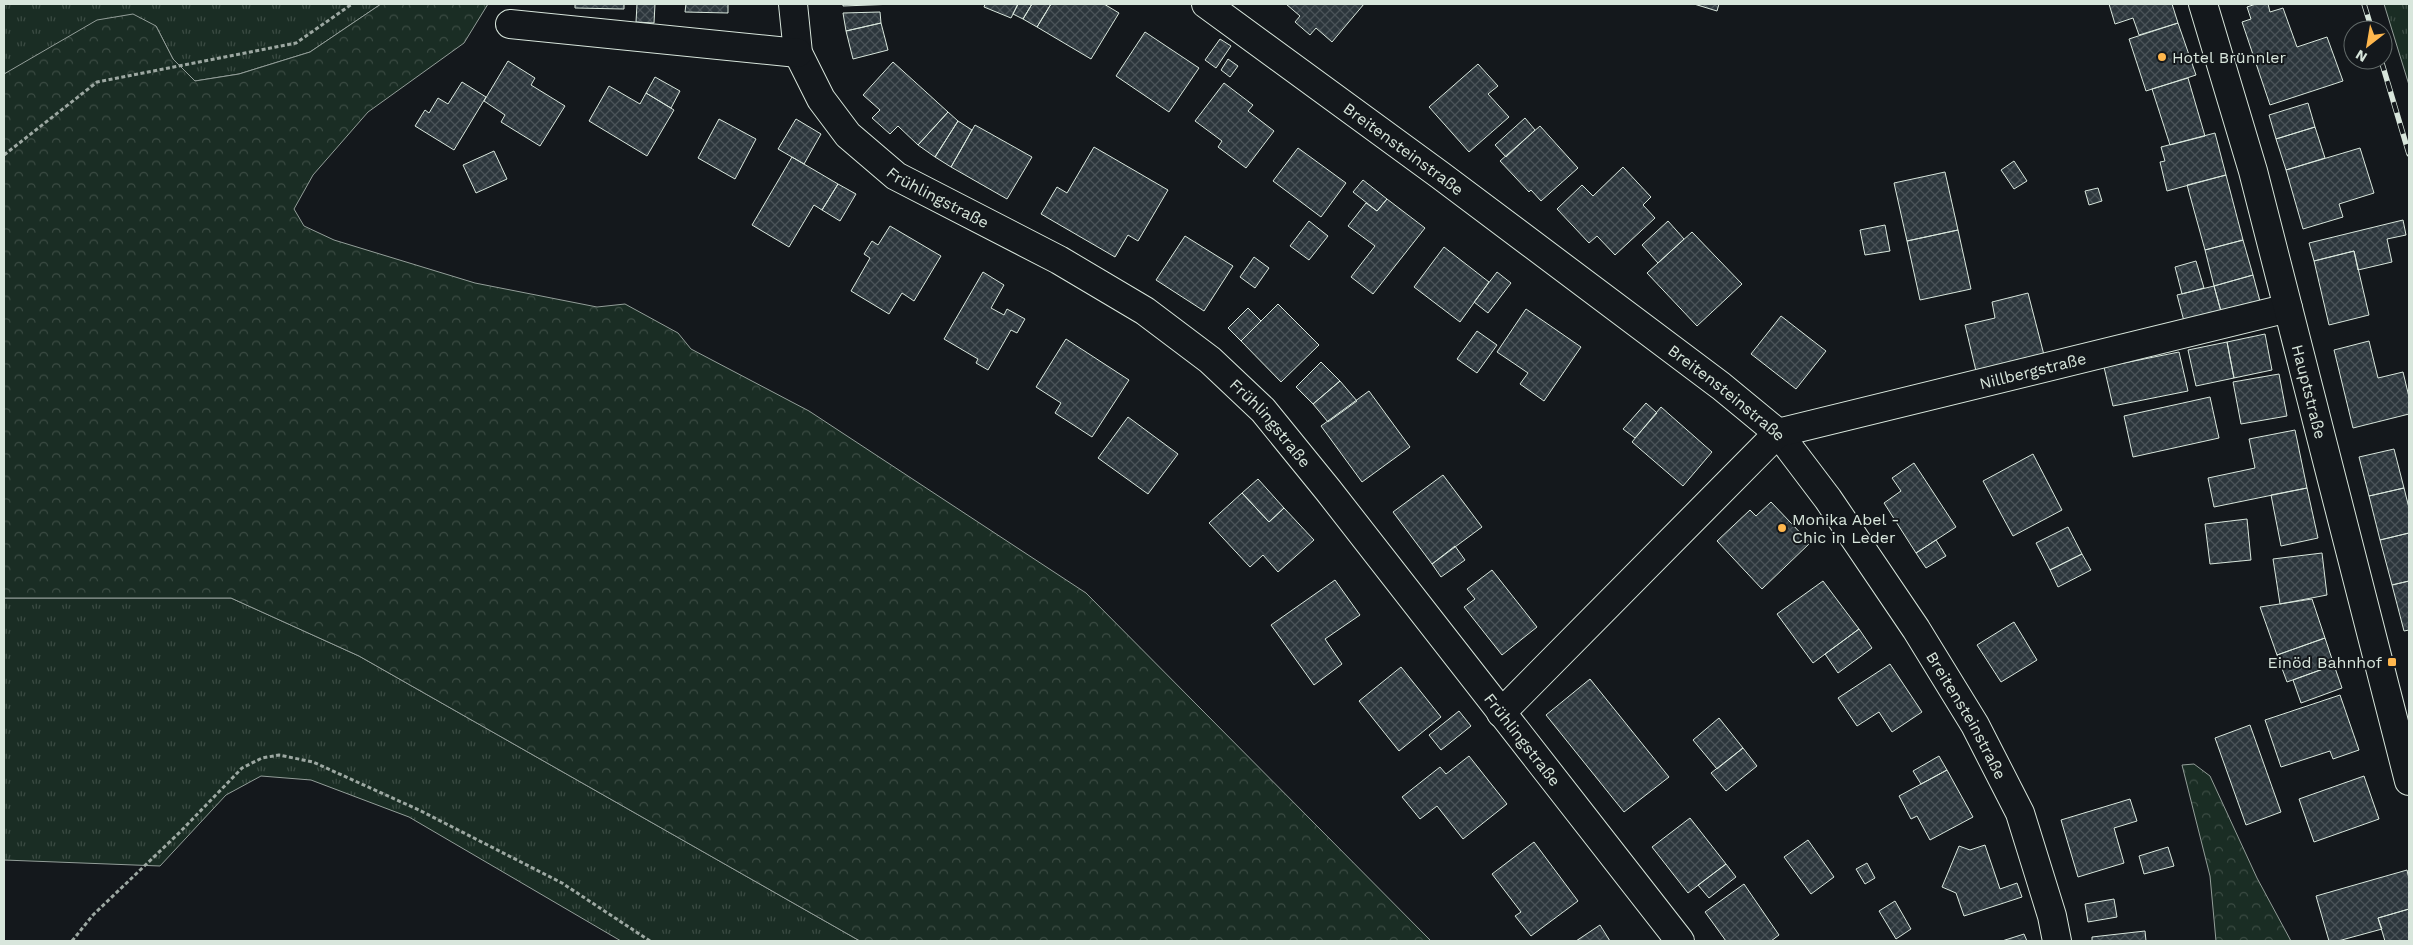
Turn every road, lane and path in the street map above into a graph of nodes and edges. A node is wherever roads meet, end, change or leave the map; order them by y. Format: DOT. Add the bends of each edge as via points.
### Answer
graph roads {
  1 [pos="352,4"];
  2 [pos="793,4"];
  3 [pos="1206,4"];
  4 [pos="2204,4"];
  5 [pos="510,24"];
  6 [pos="798,54"];
  7 [pos="4,155"];
  8 [pos="2288,308"];
  9 [pos="1778,433"];
  10 [pos="1501,713"];
  11 [pos="2409,781"];
  12 [pos="72,941"];
  13 [pos="650,941"];
  14 [pos="1680,941"];
  15 [pos="2058,941"];
  1 -- 7 [label="path" via="296,43 97,82"];
  2 -- 6 [label="street, Frühlingstraße"];
  3 -- 9 [label="street, Breitensteinstraße" via="1440,175 1721,386"];
  4 -- 8 [label="street, Hauptstraße" via="2253,171"];
  5 -- 6 [label="street"];
  6 -- 10 [label="street, Frühlingstraße" via="821,98 848,135 896,176 1059,260 1145,311 1210,360 1263,410"];
  8 -- 9 [label="street, Nillbergstraße"];
  8 -- 11 [label="street, Hauptstraße"];
  9 -- 10 [label="street"];
  9 -- 15 [label="street, Breitensteinstraße" via="1889,588 1975,726 2020,813"];
  10 -- 14 [label="street, Frühlingstraße"];
  12 -- 13 [label="path" via="94,915 242,768 262,758 279,755 314,762 419,810 562,883"];
}
